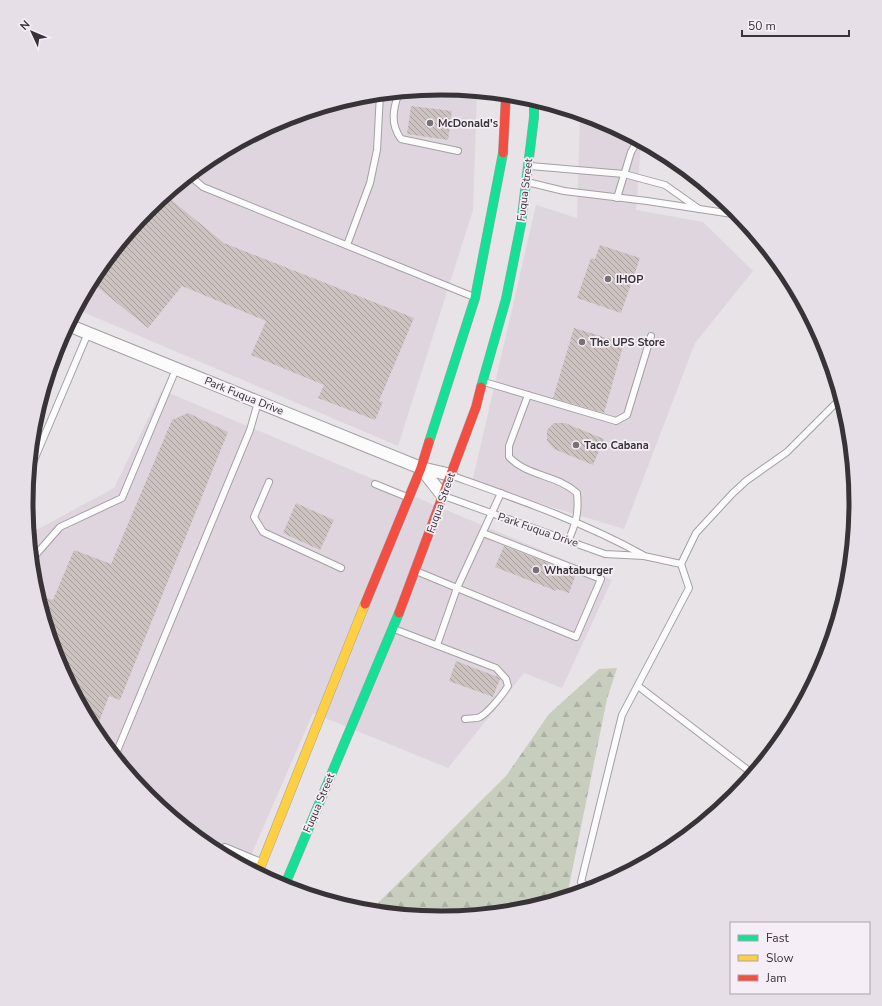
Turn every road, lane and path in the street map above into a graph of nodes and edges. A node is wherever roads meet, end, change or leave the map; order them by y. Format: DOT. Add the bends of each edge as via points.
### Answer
graph roads {
  1 [pos="398,97"];
  2 [pos="380,100"];
  3 [pos="506,100"];
  4 [pos="534,106"];
  5 [pos="635,145"];
  6 [pos="458,151"];
  7 [pos="524,167"];
  8 [pos="624,174"];
  9 [pos="193,179"];
  10 [pos="523,181"];
  11 [pos="617,198"];
  12 [pos="700,210"];
  13 [pos="728,214"];
  14 [pos="347,245"];
  15 [pos="479,298"];
  16 [pos="73,327"];
  17 [pos="88,333"];
  18 [pos="651,336"];
  19 [pos="176,369"];
  20 [pos="483,382"];
  21 [pos="528,395"];
  22 [pos="258,402"];
  23 [pos="836,403"];
  24 [pos="35,457"];
  25 [pos="421,468"];
  26 [pos="451,475"];
  27 [pos="269,482"];
  28 [pos="375,484"];
  29 [pos="501,493"];
  30 [pos="443,496"];
  31 [pos="409,497"];
  32 [pos="492,514"];
  33 [pos="576,524"];
  34 [pos="484,533"];
  35 [pos="568,541"];
  36 [pos="36,555"];
  37 [pos="644,556"];
  38 [pos="681,564"];
  39 [pos="341,568"];
  40 [pos="415,571"];
  41 [pos="457,588"];
  42 [pos="393,628"];
  43 [pos="437,645"];
  44 [pos="638,686"];
  45 [pos="465,719"];
  46 [pos="117,751"];
  47 [pos="749,771"];
  48 [pos="225,847"];
  49 [pos="266,864"];
  50 [pos="262,869"];
  51 [pos="285,880"];
  52 [pos="585,884"];
  1 -- 6 [label="lane" via="393,118 395,130 401,139"];
  2 -- 14 [label="lane" via="377,150 370,183"];
  3 -- 15 [label="main road" via="504,177"];
  4 -- 7 [label="main road, Fuqua Street"];
  5 -- 8 [label="lane"];
  7 -- 8 [label="lane"];
  7 -- 10 [label="main road, Fuqua Street"];
  8 -- 11 [label="lane"];
  8 -- 12 [label="lane" via="664,185"];
  9 -- 14 [label="lane" via="203,187"];
  10 -- 11 [label="lane" via="564,192"];
  10 -- 20 [label="main road, Fuqua Street" via="521,224"];
  11 -- 12 [label="lane"];
  12 -- 13 [label="lane"];
  14 -- 15 [label="lane"];
  15 -- 25 [label="main road"];
  16 -- 17 [label="street, Park Fuqua Drive"];
  17 -- 19 [label="street, Park Fuqua Drive"];
  17 -- 24 [label="lane"];
  18 -- 21 [label="lane" via="627,415 616,421"];
  19 -- 22 [label="street, Park Fuqua Drive"];
  19 -- 36 [label="lane" via="122,498 60,527"];
  20 -- 21 [label="lane"];
  20 -- 26 [label="main road, Fuqua Street"];
  21 -- 33 [label="lane" via="509,446 509,457 517,466 567,484 577,493"];
  22 -- 25 [label="street, Park Fuqua Drive"];
  22 -- 46 [label="lane" via="250,430"];
  23 -- 38 [label="lane" via="787,452 732,494 696,533"];
  25 -- 26 [label="street, Park Fuqua Drive"];
  25 -- 30 [label="street, Park Fuqua Drive"];
  25 -- 31 [label="main road"];
  26 -- 29 [label="lane, Park Fuqua Drive"];
  26 -- 30 [label="main road, Fuqua Street"];
  27 -- 39 [label="lane" via="254,517 262,532"];
  28 -- 31 [label="lane"];
  29 -- 32 [label="lane"];
  29 -- 33 [label="lane, Park Fuqua Drive"];
  30 -- 32 [label="lane, Park Fuqua Drive"];
  30 -- 40 [label="main road, Fuqua Street"];
  31 -- 49 [label="main road" via="348,644"];
  32 -- 34 [label="lane"];
  32 -- 35 [label="lane, Park Fuqua Drive"];
  33 -- 35 [label="lane"];
  33 -- 37 [label="lane, Park Fuqua Drive" via="611,537"];
  34 -- 41 [label="lane"];
  34 -- 41 [label="lane" via="600,579 576,636"];
  35 -- 37 [label="lane, Park Fuqua Drive" via="605,554"];
  37 -- 38 [label="lane"];
  38 -- 44 [label="lane" via="689,588"];
  40 -- 41 [label="lane"];
  40 -- 42 [label="main road, Fuqua Street"];
  41 -- 43 [label="lane"];
  42 -- 43 [label="lane"];
  42 -- 51 [label="main road, Fuqua Street" via="287,871"];
  43 -- 45 [label="lane" via="496,668 506,679 508,686 486,712 480,717"];
  44 -- 47 [label="lane"];
  44 -- 52 [label="lane" via="622,715 581,882"];
  48 -- 49 [label="lane"];
  49 -- 50 [label="main road"];
}
